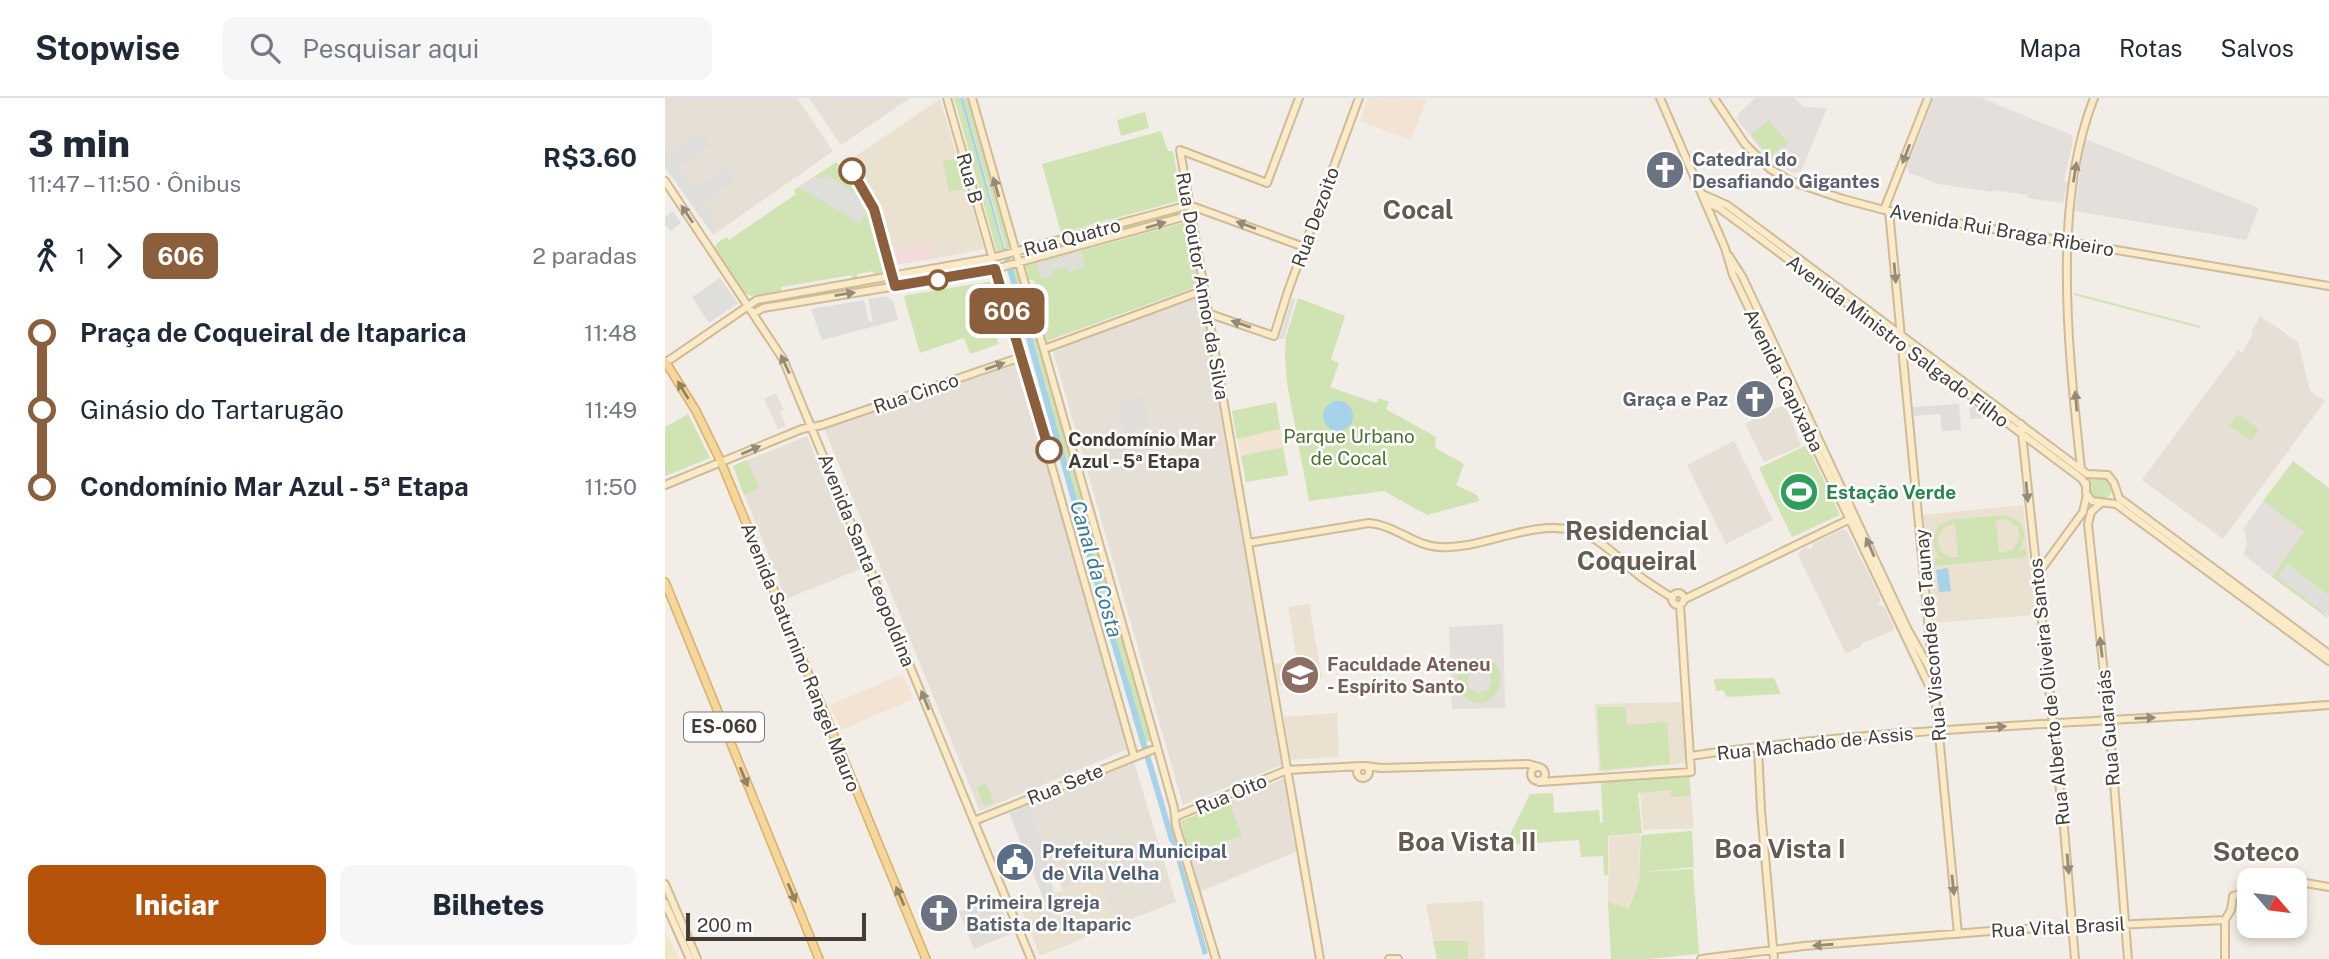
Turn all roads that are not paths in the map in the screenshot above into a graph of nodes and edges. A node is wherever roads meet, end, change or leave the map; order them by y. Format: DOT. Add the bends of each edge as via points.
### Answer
graph roads {
  1 [pos="947,98"];
  2 [pos="972,98"];
  3 [pos="1299,98"];
  4 [pos="1359,98"];
  5 [pos="1660,98"];
  6 [pos="1714,98"];
  7 [pos="1928,98"];
  8 [pos="2094,98"];
  9 [pos="665,181"];
  10 [pos="1708,199"];
  11 [pos="1189,205"];
  12 [pos="1887,211"];
  13 [pos="1191,215"];
  14 [pos="2068,242"];
  15 [pos="1304,247"];
  16 [pos="1725,248"];
  17 [pos="1014,253"];
  18 [pos="992,258"];
  19 [pos="1018,263"];
  20 [pos="995,269"];
  21 [pos="2329,286"];
  22 [pos="817,289"];
  23 [pos="1204,290"];
  24 [pos="793,293"];
  25 [pos="819,299"];
  26 [pos="795,303"];
  27 [pos="749,305"];
  28 [pos="754,313"];
  29 [pos="1207,313"];
  30 [pos="1900,334"];
  31 [pos="1902,344"];
  32 [pos="1044,349"];
  33 [pos="1021,357"];
  34 [pos="665,362"];
  35 [pos="2021,424"];
  36 [pos="812,427"];
  37 [pos="2022,434"];
  38 [pos="721,462"];
  39 [pos="2081,469"];
  40 [pos="2094,475"];
  41 [pos="665,485"];
  42 [pos="2086,485"];
  43 [pos="2115,490"];
  44 [pos="2087,495"];
  45 [pos="2103,503"];
  46 [pos="1857,516"];
  47 [pos="1848,520"];
  48 [pos="2076,522"];
  49 [pos="2088,528"];
  50 [pos="1248,543"];
  51 [pos="2036,576"];
  52 [pos="665,582"];
  53 [pos="1682,602"];
  54 [pos="1905,631"];
  55 [pos="1931,649"];
  56 [pos="1920,651"];
  57 [pos="2329,654"];
  58 [pos="2329,661"];
  59 [pos="1932,674"];
  60 [pos="1935,700"];
  61 [pos="2329,705"];
  62 [pos="2109,720"];
  63 [pos="2053,724"];
  64 [pos="1939,731"];
  65 [pos="1758,748"];
  66 [pos="1154,749"];
  67 [pos="1138,754"];
  68 [pos="1690,755"];
  69 [pos="1517,765"];
  70 [pos="1348,766"];
  71 [pos="1364,766"];
  72 [pos="1381,768"];
  73 [pos="1542,768"];
  74 [pos="1287,770"];
  75 [pos="1357,773"];
  76 [pos="1531,773"];
  77 [pos="1369,775"];
  78 [pos="1564,781"];
  79 [pos="1539,782"];
  80 [pos="1175,817"];
  81 [pos="974,821"];
  82 [pos="2307,883"];
  83 [pos="665,884"];
  84 [pos="2329,887"];
  85 [pos="2237,895"];
  86 [pos="665,903"];
  87 [pos="2225,920"];
  88 [pos="2126,923"];
  89 [pos="2073,927"];
  90 [pos="1958,934"];
  91 [pos="813,944"];
  92 [pos="1773,950"];
  93 [pos="689,959"];
  94 [pos="697,959"];
  95 [pos="819,959"];
  96 [pos="827,959"];
  97 [pos="926,959"];
  98 [pos="1031,959"];
  99 [pos="1216,959"];
  100 [pos="1320,959"];
  101 [pos="1389,959"];
  102 [pos="1398,959"];
  103 [pos="1701,959"];
  104 [pos="1774,959"];
  105 [pos="2075,959"];
  106 [pos="2128,959"];
  107 [pos="2225,959"];
  1 -- 18 [label="street, Rua B"];
  17 -- 2 [label="street, one-way"];
  3 -- 11 [label="street, Rua Doutor Annor da Silva" via="1267,183 1180,150"];
  4 -- 15 [label="street, Rua Dezoito"];
  5 -- 10 [label="street, Avenida Capixaba"];
  6 -- 12 [label="street, Avenida Rui Braga Ribeiro" via="1745,144 1778,174"];
  7 -- 12 [label="street, one-way"];
  14 -- 8 [label="street, one-way" via="2082,130"];
  27 -- 9 [label="street, Avenida Santa Leopoldina, one-way"];
  10 -- 16 [label="street, Avenida Capixaba"];
  10 -- 30 [label="street, Avenida Ministro Salgado Filho" via="1731,208"];
  10 -- 31 [label="street, Avenida Ministro Salgado Filho"];
  11 -- 13 [label="street, Rua Doutor Annor da Silva"];
  15 -- 11 [label="street, one-way"];
  11 -- 17 [label="street, Rua Quatro"];
  12 -- 14 [label="street, Avenida Rui Braga Ribeiro"];
  12 -- 30 [label="street, Rua Visconde de Taunay, one-way"];
  19 -- 13 [label="street, Rua Quatro, one-way"];
  13 -- 23 [label="street, Rua Doutor Annor da Silva"];
  14 -- 21 [label="street, Avenida Rui Braga Ribeiro"];
  39 -- 14 [label="street, one-way"];
  15 -- 29 [label="street, Rua Dezoito, one-way" via="1274,336"];
  16 -- 46 [label="street, Avenida Capixaba"];
  16 -- 47 [label="street, Avenida Capixaba" via="1733,275"];
  17 -- 18 [label="street, Rua Quatro"];
  17 -- 19 [label="street"];
  18 -- 20 [label="street, Rua B"];
  18 -- 22 [label="street, Rua Quatro"];
  19 -- 20 [label="street, Rua Quatro"];
  19 -- 32 [label="street"];
  25 -- 20 [label="street, Rua Quatro, one-way"];
  20 -- 33 [label="street, Rua B"];
  22 -- 24 [label="street, Rua Quatro"];
  22 -- 25 [label="street"];
  23 -- 29 [label="street, Rua Doutor Annor da Silva"];
  23 -- 32 [label="street"];
  24 -- 26 [label="street"];
  24 -- 27 [label="street, Rua Quatro"];
  25 -- 26 [label="street, Rua Quatro"];
  26 -- 28 [label="street, Rua Quatro"];
  27 -- 28 [label="street, Avenida Santa Leopoldina"];
  27 -- 34 [label="street, Rua Quatro"];
  36 -- 28 [label="street, Avenida Santa Leopoldina, one-way" via="780,352"];
  29 -- 50 [label="street, Rua Doutor Annor da Silva"];
  30 -- 31 [label="street, Rua Visconde de Taunay"];
  30 -- 35 [label="street, Avenida Ministro Salgado Filho"];
  31 -- 37 [label="street, Avenida Ministro Salgado Filho"];
  31 -- 55 [label="street, Rua Visconde de Taunay"];
  32 -- 66 [label="street"];
  36 -- 33 [label="street, Rua Cinco, one-way"];
  33 -- 67 [label="street, Rua B"];
  38 -- 34 [label="main road, Avenida Saturnino Rangel Mauro, one-way"];
  35 -- 37 [label="street, Rua Alberto de Oliveira Santos"];
  35 -- 39 [label="street, Avenida Ministro Salgado Filho"];
  38 -- 36 [label="street, Rua Cinco, one-way"];
  81 -- 36 [label="street, Avenida Santa Leopoldina, one-way"];
  37 -- 42 [label="street, Avenida Ministro Salgado Filho"];
  37 -- 51 [label="street, Rua Alberto de Oliveira Santos, one-way"];
  38 -- 41 [label="street, Rua Cinco"];
  97 -- 38 [label="main road, Avenida Saturnino Rangel Mauro, one-way"];
  39 -- 40 [label="street, Avenida Ministro Salgado Filho"];
  40 -- 42 [label="street"];
  40 -- 43 [label="street" via="2108,475"];
  42 -- 44 [label="street"];
  43 -- 45 [label="street"];
  43 -- 57 [label="street" via="2120,499"];
  44 -- 45 [label="street"];
  44 -- 48 [label="street"];
  45 -- 49 [label="street" via="2090,514"];
  45 -- 58 [label="street" via="2116,504"];
  46 -- 47 [label="street"];
  54 -- 46 [label="street, Avenida Capixaba, one-way"];
  47 -- 53 [label="street"];
  47 -- 54 [label="street, Avenida Capixaba"];
  48 -- 49 [label="street"];
  48 -- 51 [label="street"];
  62 -- 49 [label="street, Rua Guarajás, one-way"];
  50 -- 53 [label="street" via="1369,523 1425,545 1443,547 1544,528 1568,529 1596,540 1673,598 1679,593"];
  50 -- 74 [label="street, Rua Doutor Annor da Silva"];
  51 -- 63 [label="street, Rua Alberto de Oliveira Santos"];
  52 -- 91 [label="main road, ES-060, one-way"];
  53 -- 68 [label="street"];
  54 -- 56 [label="street, Avenida Capixaba"];
  54 -- 60 [label="street, Avenida Capixaba"];
  55 -- 56 [label="street"];
  55 -- 59 [label="street, Rua Visconde de Taunay"];
  56 -- 59 [label="street, Avenida Capixaba"];
  59 -- 60 [label="street, Rua Visconde de Taunay"];
  60 -- 64 [label="street, Rua Visconde de Taunay"];
  62 -- 61 [label="street, Rua Machado de Assis, one-way"];
  62 -- 63 [label="street, Rua Machado de Assis"];
  62 -- 88 [label="street, Rua Guarajás"];
  64 -- 63 [label="street, Rua Machado de Assis, one-way"];
  63 -- 89 [label="street, Rua Alberto de Oliveira Santos, one-way"];
  64 -- 65 [label="street, Rua Machado de Assis"];
  64 -- 90 [label="street, Rua Visconde de Taunay, one-way"];
  65 -- 68 [label="street, Rua Machado de Assis"];
  65 -- 92 [label="street"];
  66 -- 67 [label="street, Rua Sete"];
  66 -- 80 [label="street"];
  67 -- 81 [label="street, Rua Sete"];
  68 -- 78 [label="street" via="1691,772"];
  69 -- 72 [label="street, Rua Oito"];
  69 -- 73 [label="street, Rua Oito"];
  69 -- 76 [label="street"];
  70 -- 71 [label="street, Rua Oito"];
  70 -- 74 [label="street, Rua Oito"];
  70 -- 75 [label="street"];
  71 -- 72 [label="street, Rua Oito"];
  71 -- 75 [label="street"];
  71 -- 77 [label="street"];
  72 -- 77 [label="street"];
  73 -- 76 [label="street"];
  73 -- 78 [label="street"];
  73 -- 79 [label="street" via="1545,776"];
  74 -- 80 [label="street, Rua Oito"];
  74 -- 100 [label="street, Rua Doutor Annor da Silva"];
  75 -- 77 [label="street" via="1363,778"];
  76 -- 79 [label="street"];
  78 -- 79 [label="street"];
  80 -- 99 [label="street"];
  81 -- 98 [label="street, Avenida Santa Leopoldina"];
  82 -- 84 [label="street"];
  83 -- 94 [label="street"];
  85 -- 87 [label="street"];
  86 -- 93 [label="street"];
  87 -- 88 [label="street, Rua Vital Brasil"];
  87 -- 107 [label="street"];
  88 -- 89 [label="street, Rua Vital Brasil"];
  88 -- 106 [label="street, Rua Guarajás"];
  89 -- 90 [label="street, Rua Vital Brasil"];
  89 -- 105 [label="street, Rua Alberto de Oliveira Santos"];
  90 -- 92 [label="street, Rua Vital Brasil, one-way"];
  91 -- 95 [label="main road, ES-060"];
  91 -- 96 [label="main road, ES-060"];
  92 -- 103 [label="street, Rua Vital Brasil"];
  92 -- 104 [label="street"];
  101 -- 102 [label="street"];
}
